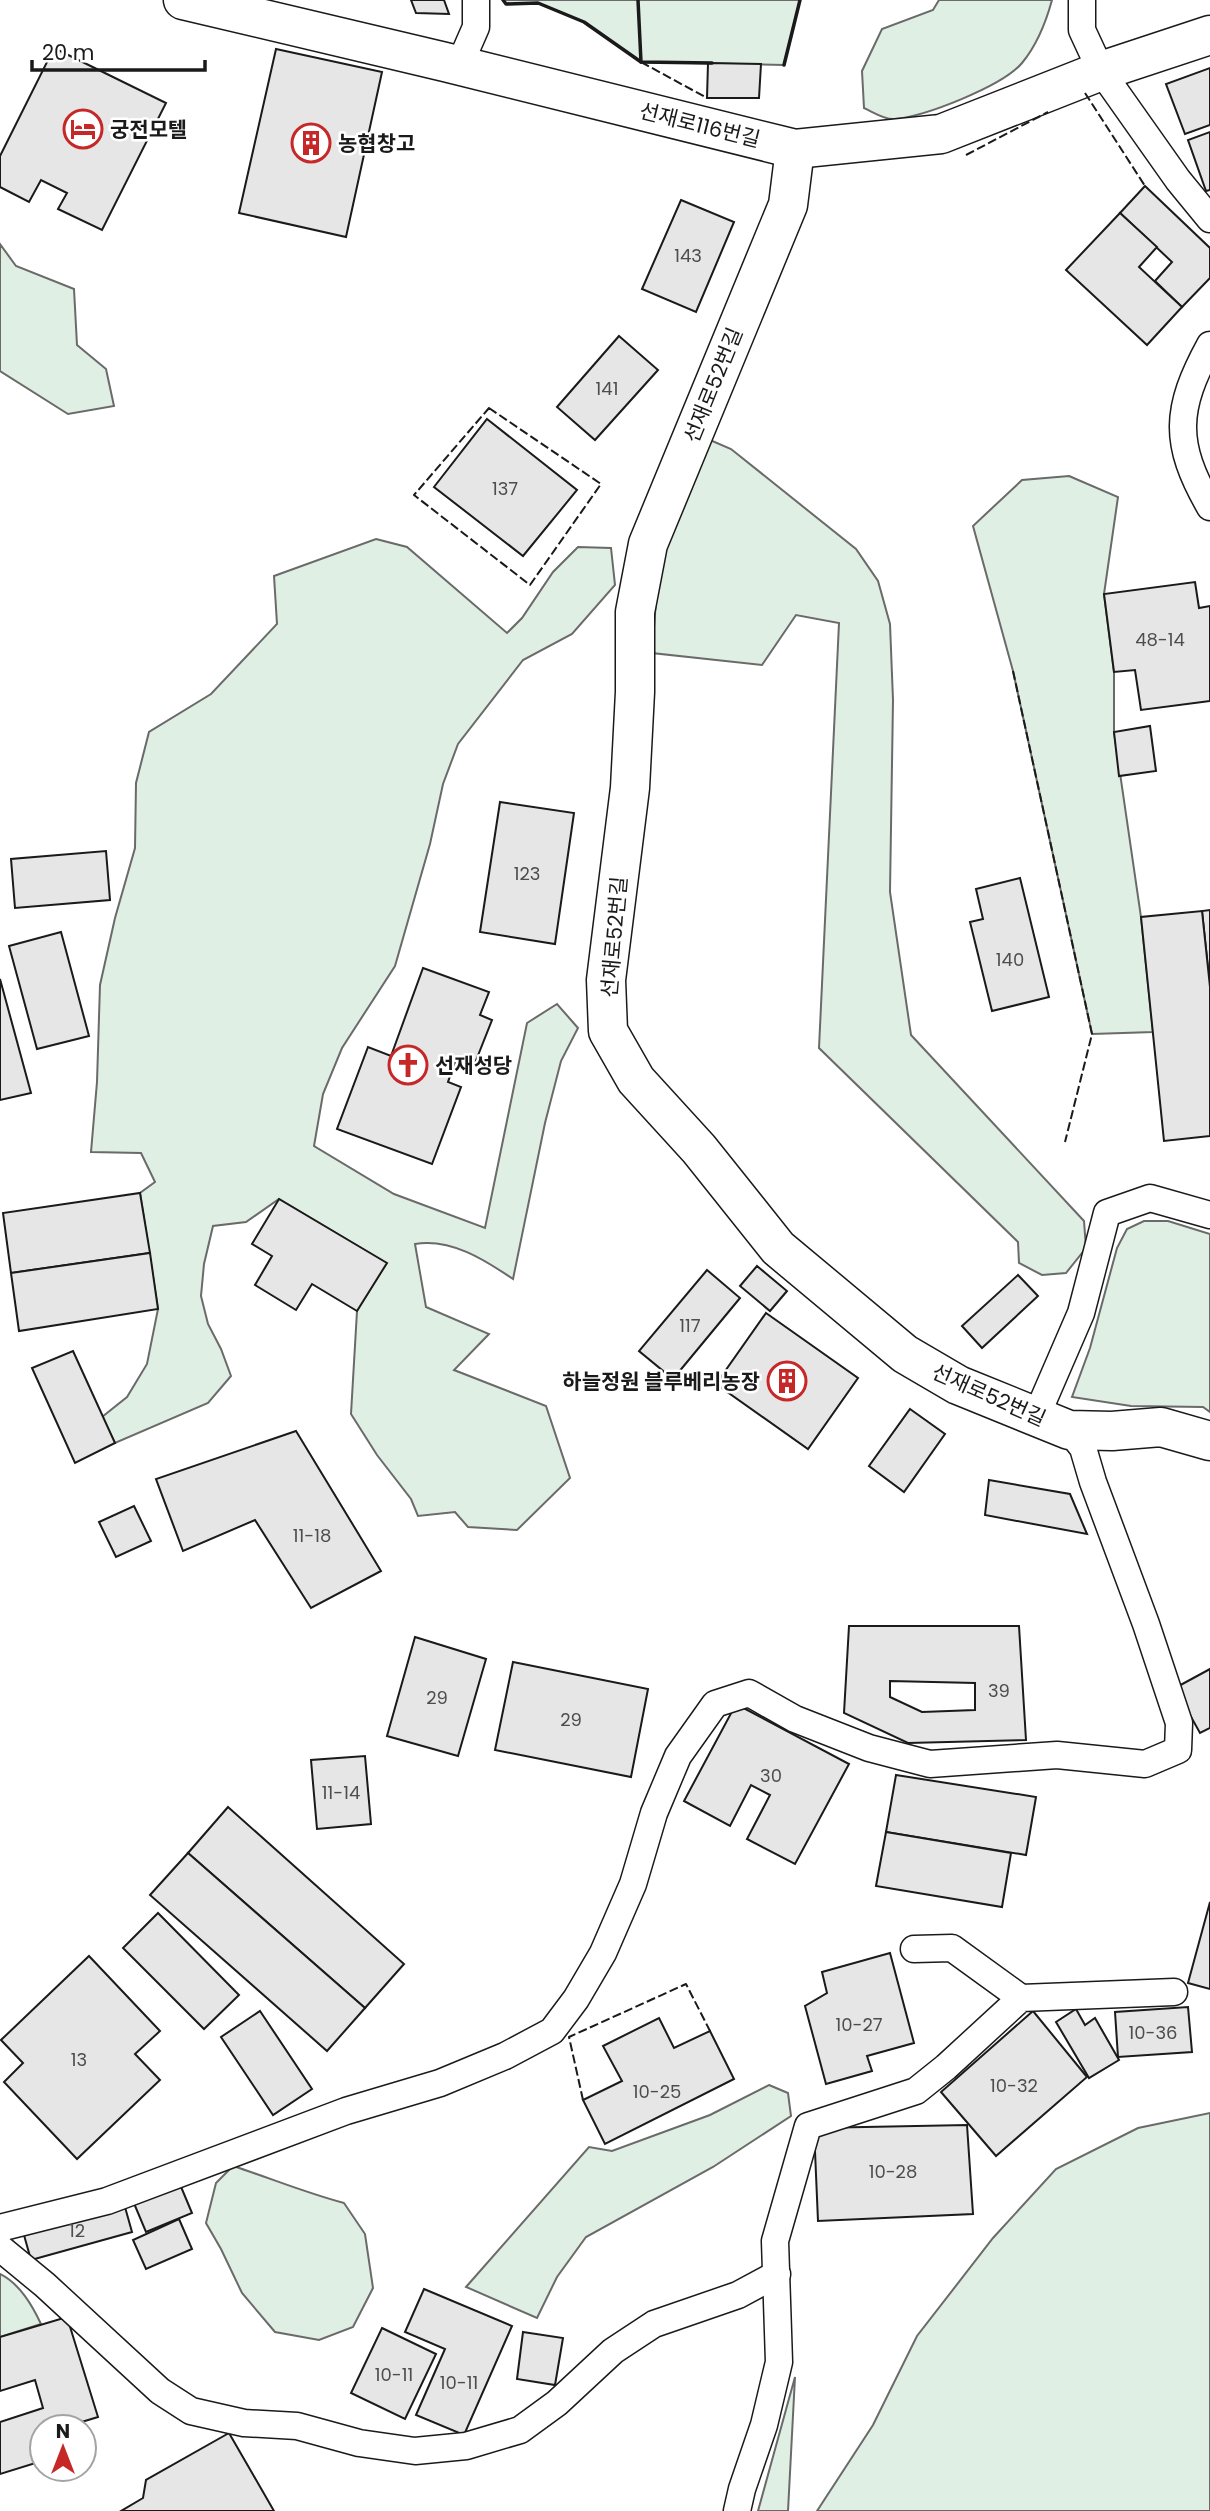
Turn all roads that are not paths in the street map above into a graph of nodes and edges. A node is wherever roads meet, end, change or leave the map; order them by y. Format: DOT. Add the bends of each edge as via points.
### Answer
graph roads {
  1 [pos="183,0"];
  2 [pos="476,0"];
  3 [pos="1082,0"];
  4 [pos="1210,35"];
  5 [pos="459,66"];
  6 [pos="1101,71"];
  7 [pos="794,149"];
  8 [pos="1210,219"];
  9 [pos="1210,345"];
  10 [pos="1210,507"];
  11 [pos="1210,1215"];
  12 [pos="1052,1423"];
  13 [pos="1210,1441"];
  14 [pos="914,1948"];
  15 [pos="1174,1992"];
  16 [pos="1021,1998"];
  17 [pos="0,2228"];
  18 [pos="0,2248"];
  19 [pos="777,2274"];
  20 [pos="737,2511"];
  1 -- 5 [label="street, 선재로116번길"];
  2 -- 5 [label="lane" via="476,27"];
  3 -- 6 [label="lane" via="1082,30"];
  4 -- 6 [label="street, 선재로116번길"];
  5 -- 7 [label="street, 선재로116번길"];
  6 -- 7 [label="street, 선재로116번길" via="941,134"];
  6 -- 8 [label="lane"];
  7 -- 12 [label="street, 선재로52번길" via="788,205 648,544 635,612 630,788 606,979 608,1031 636,1080 699,1149 778,1248 905,1354 958,1385"];
  9 -- 10 [label="lane" via="1184,404 1182,445"];
  11 -- 12 [label="lane" via="1150,1198 1107,1213"];
  12 -- 13 [label="street, 선재로52번길" via="1112,1431 1161,1427"];
  12 -- 17 [label="lane" via="1083,1448 1179,1723 1178,1749 1145,1764 1057,1755 930,1764 869,1748 794,1719 749,1693 715,1704 678,1756 603,1953 552,2031 440,2083 346,2111 107,2201"];
  14 -- 16 [label="lane" via="952,1948"];
  15 -- 16 [label="lane"];
  16 -- 19 [label="lane" via="916,2091 808,2126 775,2241"];
  18 -- 19 [label="lane" via="160,2391 191,2411 244,2423 297,2426 359,2443 415,2451 466,2446 520,2430 613,2351 654,2324 738,2295"];
  19 -- 20 [label="lane" via="779,2362"];
}
